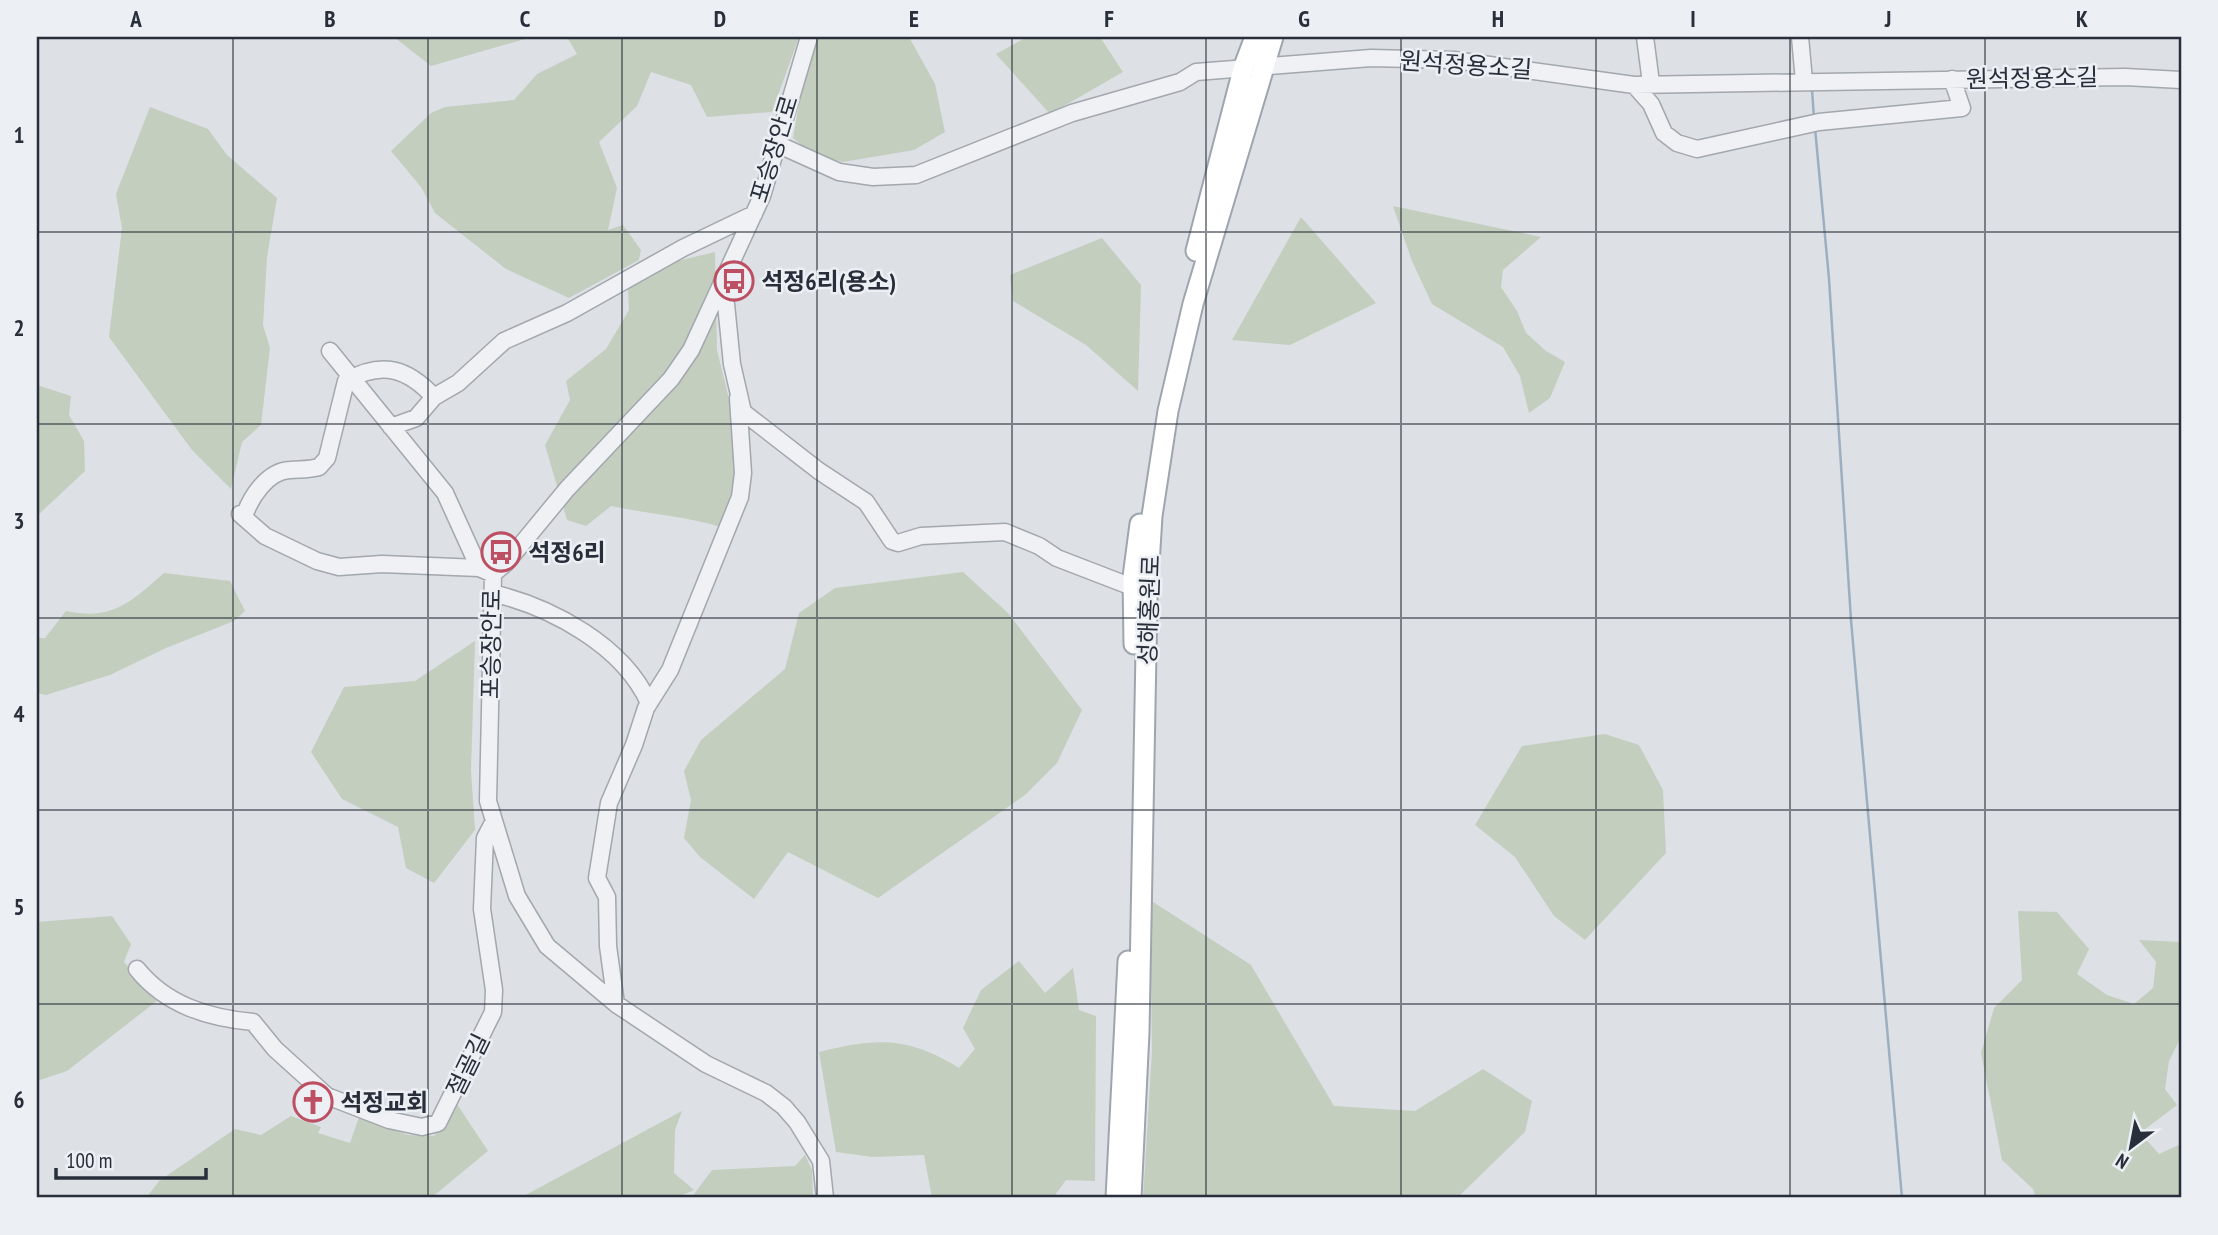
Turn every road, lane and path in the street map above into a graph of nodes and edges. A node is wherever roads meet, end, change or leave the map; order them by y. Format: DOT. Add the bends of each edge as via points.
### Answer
graph roads {
  1 [pos="809,37"];
  2 [pos="1255,37"];
  3 [pos="1273,37"];
  4 [pos="1645,37"];
  5 [pos="1800,37"];
  6 [pos="1253,67"];
  7 [pos="1952,79"];
  8 [pos="2181,80"];
  9 [pos="1804,81"];
  10 [pos="1643,84"];
  11 [pos="777,144"];
  12 [pos="754,214"];
  13 [pos="720,288"];
  14 [pos="330,351"];
  15 [pos="351,378"];
  16 [pos="434,397"];
  17 [pos="738,398"];
  18 [pos="391,427"];
  19 [pos="486,571"];
  20 [pos="1127,584"];
  21 [pos="492,593"];
  22 [pos="649,703"];
  23 [pos="494,821"];
  24 [pos="137,969"];
  25 [pos="616,1004"];
  26 [pos="825,1198"];
  27 [pos="1116,1198"];
  28 [pos="1131,1198"];
  1 -- 11 [label="street, 포승장안로"];
  2 -- 6 [label="main road, 성해홍원로"];
  3 -- 6 [label="main road, 성해홍원로"];
  4 -- 10 [label="street"];
  5 -- 9 [label="street"];
  6 -- 10 [label="street, 원석정용소길" via="1371,58 1454,60"];
  6 -- 11 [label="street, 원석정용소길" via="1196,72 1180,82 1072,113 916,175 873,177 839,172"];
  6 -- 27 [label="main road, 성해홍원로" via="1157,414 1133,577 1128,957"];
  6 -- 28 [label="main road, 성해홍원로" via="1168,411 1152,516"];
  7 -- 8 [label="street, 원석정용소길"];
  7 -- 9 [label="street, 원석정용소길"];
  7 -- 10 [label="street" via="1962,108 1813,123 1697,149 1664,133"];
  9 -- 10 [label="street, 원석정용소길"];
  11 -- 12 [label="street, 포승장안로"];
  12 -- 13 [label="street, 포승장안로"];
  12 -- 16 [label="street" via="567,313 504,341 458,383"];
  13 -- 17 [label="street"];
  13 -- 19 [label="street, 포승장안로" via="691,350 671,379 506,563"];
  14 -- 15 [label="street"];
  15 -- 16 [label="street" via="405,371"];
  15 -- 18 [label="street"];
  15 -- 19 [label="street" via="344,384 327,458 319,467 279,473 261,487 242,515 265,536 339,567 382,564"];
  16 -- 18 [label="street" via="415,418"];
  17 -- 20 [label="street" via="743,412 866,502 892,541 1005,532"];
  17 -- 22 [label="street" via="743,472 740,497 670,670"];
  18 -- 19 [label="street" via="445,493"];
  19 -- 21 [label="street, 포승장안로"];
  21 -- 22 [label="street" via="530,604 573,626 619,660"];
  21 -- 23 [label="street, 포승장안로" via="488,801"];
  22 -- 25 [label="street" via="608,803 597,864 597,878 607,897"];
  23 -- 24 [label="street, 절골길" via="485,838 482,909 493,1012 438,1123 422,1127 389,1120 327,1097 275,1049 253,1021 221,1019 170,1000"];
  23 -- 25 [label="street, 포승장안로" via="517,896 547,946"];
  25 -- 26 [label="street, 포승장안로" via="706,1064 766,1093 783,1107 821,1161"];
}
